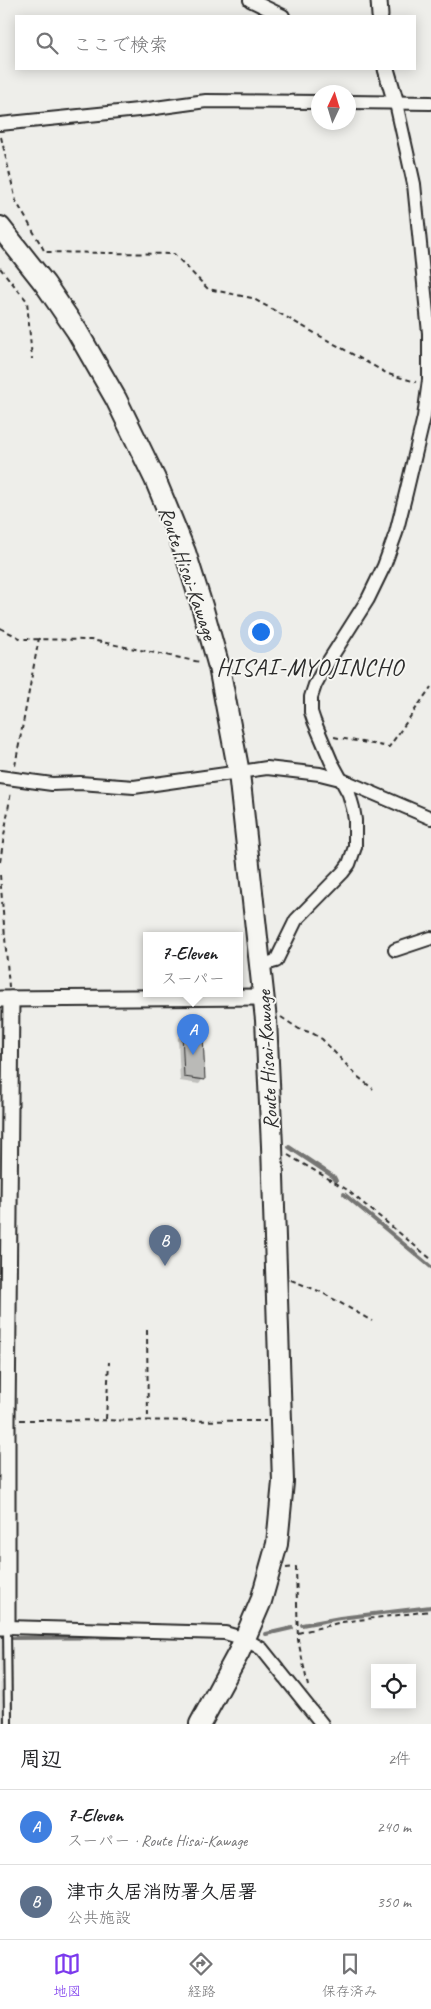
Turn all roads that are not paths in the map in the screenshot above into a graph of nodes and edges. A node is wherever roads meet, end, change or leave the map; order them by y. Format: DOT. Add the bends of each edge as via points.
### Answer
graph roads {
  1 [pos="250,0"];
  2 [pos="379,0"];
  3 [pos="281,15"];
  4 [pos="380,15"];
  5 [pos="386,70"];
  6 [pos="311,102"];
  7 [pos="356,102"];
  8 [pos="396,103"];
  9 [pos="431,103"];
  10 [pos="0,124"];
  11 [pos="0,227"];
  12 [pos="239,773"];
  13 [pos="6,777"];
  14 [pos="340,779"];
  15 [pos="431,818"];
  16 [pos="431,938"];
  17 [pos="395,950"];
  18 [pos="261,965"];
  19 [pos="5,999"];
  20 [pos="265,1004"];
  21 [pos="4,1627"];
  22 [pos="245,1639"];
  23 [pos="8,1724"];
  24 [pos="200,1724"];
  25 [pos="322,1724"];
  1 -- 3 [label="street"];
  2 -- 4 [label="street"];
  5 -- 8 [label="street"];
  6 -- 10 [label="street" via="206,100"];
  7 -- 8 [label="street"];
  8 -- 9 [label="street"];
  8 -- 14 [label="street" via="414,184 429,333 428,385 406,493 384,566 368,599 312,691 311,712"];
  11 -- 12 [label="main road, Route Hisai-Kawage" via="77,331 156,479 202,606 219,667"];
  12 -- 13 [label="street" via="134,787 52,784"];
  12 -- 14 [label="street" via="267,768"];
  12 -- 18 [label="main road, Route Hisai-Kawage"];
  14 -- 15 [label="street"];
  14 -- 18 [label="street" via="349,794 355,820 355,847 349,864 296,920 276,961"];
  16 -- 17 [label="street"];
  18 -- 20 [label="main road, Route Hisai-Kawage"];
  19 -- 20 [label="street"];
  19 -- 21 [label="street" via="7,1420"];
  20 -- 22 [label="main road, Route Hisai-Kawage" via="283,1482 277,1544 271,1569"];
  21 -- 22 [label="street" via="225,1633"];
  21 -- 23 [label="lane"];
  22 -- 24 [label="main road, Route Hisai-Kawage"];
  22 -- 25 [label="street" via="262,1650"];
}
